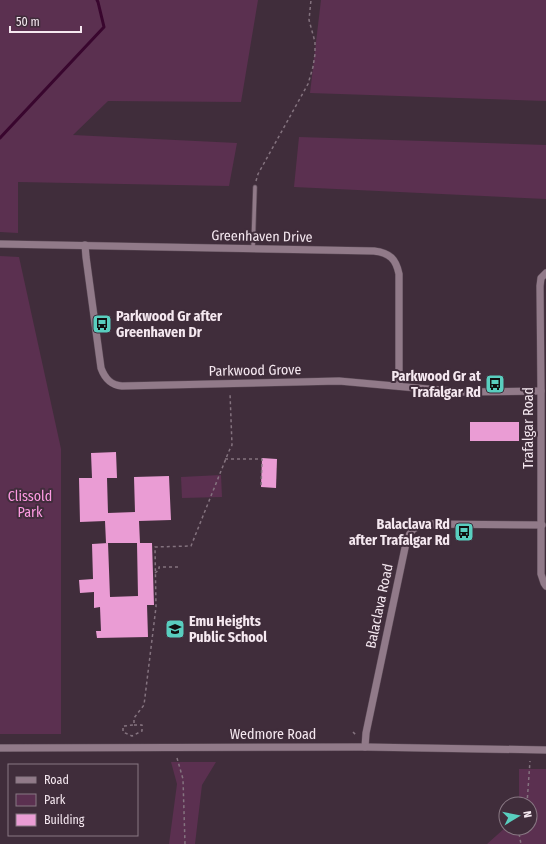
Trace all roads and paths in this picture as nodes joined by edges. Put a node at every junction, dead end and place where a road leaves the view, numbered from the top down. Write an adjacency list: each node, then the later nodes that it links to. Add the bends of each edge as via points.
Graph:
1 (311, 0): 2 (path, via 309,20 316,54 313,68 308,84 258,174)
2 (254, 187): 5 (lane)
3 (0, 244): 4 (street, Greenhaven Drive)
4 (85, 246): 5 (street, Greenhaven Drive); 7 (street, Parkwood Grove, via 101,368 113,384 122,386 339,381)
5 (252, 249): 7 (street, Greenhaven Drive, via 374,251 392,258 396,262 399,274)
6 (545, 273): 8 (street, Trafalgar Road, via 540,286)
7 (399, 386): 8 (street, Parkwood Grove, via 461,392)
8 (541, 391): 12 (street, Trafalgar Road)
9 (230, 392): 10 (path, via 232,445)
10 (225, 459): 11 (path, via 262,460); 14 (path, via 191,546 155,547)
11 (261, 488)
12 (542, 525): 15 (street, Trafalgar Road, via 541,574); 17 (street, Balaclava Road, via 428,524 412,530 406,543)
13 (178, 567): 14 (path, via 159,567)
14 (155, 573): 16 (path, via 156,607 144,705 134,718)
15 (545, 585)
16 (134, 725): 16 (path, via 123,726 123,732 132,736 142,731 142,725)
17 (365, 747): 18 (street, Wedmore Road); 19 (street, Wedmore Road)
18 (0, 748)
19 (546, 750)
20 (177, 758): 23 (path, via 183,779)
21 (530, 761): 22 (path)
22 (528, 796)
23 (185, 844)

